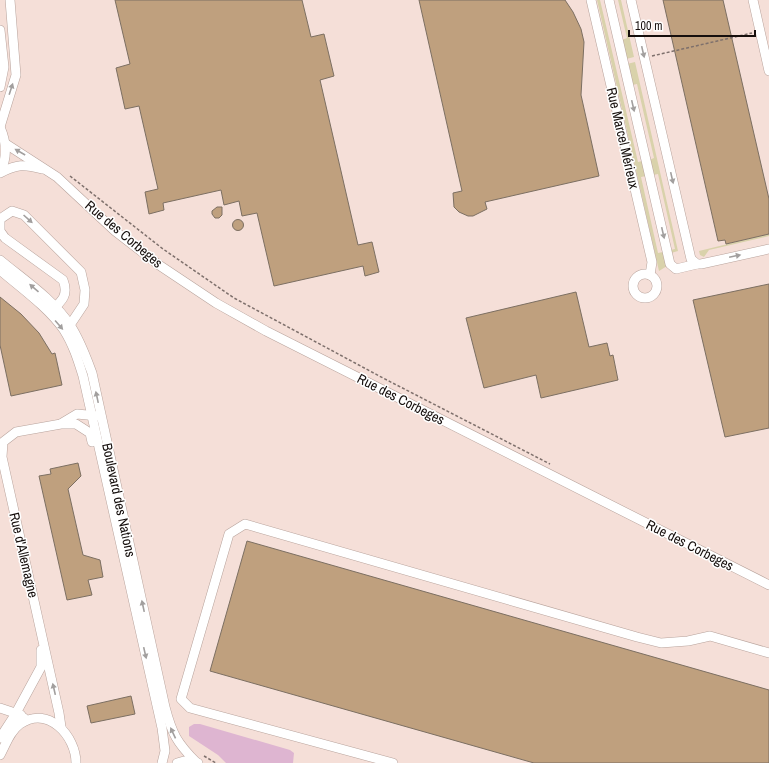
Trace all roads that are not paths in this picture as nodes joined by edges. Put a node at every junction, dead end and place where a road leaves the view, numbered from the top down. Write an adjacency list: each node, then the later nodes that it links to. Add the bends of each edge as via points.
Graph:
1 (10, 0): 9 (street, one-way to 1, via 16,75)
2 (591, 0): 17 (street, Rue Marcel Mérieux, via 652,262)
3 (609, 0): 15 (street, one-way to 15, via 670,264 676,269)
4 (631, 0): 15 (street, one-way to 15, via 689,254)
5 (753, 0): 7 (street)
6 (0, 30): 8 (street, via 4,67)
7 (769, 71)
8 (0, 87)
9 (0, 127): 10 (street)
10 (6, 144): 11 (street, via 6,154); 12 (street, Rue des Corbeges, one-way to 10)
11 (0, 172): 12 (street, Rue des Corbeges, via 27,165)
12 (60, 175): 24 (street, Rue des Corbeges, via 115,231 159,265 216,303 266,331)
13 (769, 249): 15 (street, one-way to 13)
14 (0, 260): 18 (street, Boulevard des Nations, one-way to 14)
15 (697, 264)
16 (0, 270): 18 (street, Boulevard des Nations)
17 (650, 275)
18 (52, 310): 19 (street, Boulevard des Nations); 19 (street, one-way to 19, via 67,289 63,280 5,238 0,231 0,219 12,211 24,215 81,272 85,290 84,304); 20 (street, Boulevard des Nations, one-way to 20, via 75,352)
19 (70, 325): 22 (street, Boulevard des Nations, one-way to 19, via 92,373)
20 (92, 415): 21 (street, Rue d'Allemagne, via 77,414); 22 (street, via 97,416 108,465); 23 (street, Boulevard des Nations)
21 (61, 424): 23 (street, Rue d'Allemagne, via 76,424 90,433); 25 (street, Rue d'Allemagne, via 16,432 3,442 2,457)
22 (117, 488): 37 (street, Boulevard des Nations, one-way to 22, via 180,746 172,732 164,707)
23 (112, 507): 35 (street, Boulevard des Nations, one-way to 35, via 162,728 165,751)
24 (769, 585)
25 (42, 635): 28 (street, Rue d'Allemagne, via 41,667); 30 (street, Rue d'Allemagne, one-way to 25)
26 (769, 653): 38 (street, via 710,636 661,643 245,524 229,534 181,699 190,708)
27 (0, 708): 28 (street)
28 (16, 713): 29 (street)
29 (32, 718): 30 (street, via 42,719); 31 (street, via 13,718); 32 (street, via 12,732)
30 (61, 727): 33 (street, via 73,744)
31 (0, 738)
32 (0, 755)
33 (76, 759): 34 (street)
34 (85, 763)
35 (162, 763)
36 (177, 763): 37 (street)
37 (197, 763)
38 (393, 763)

